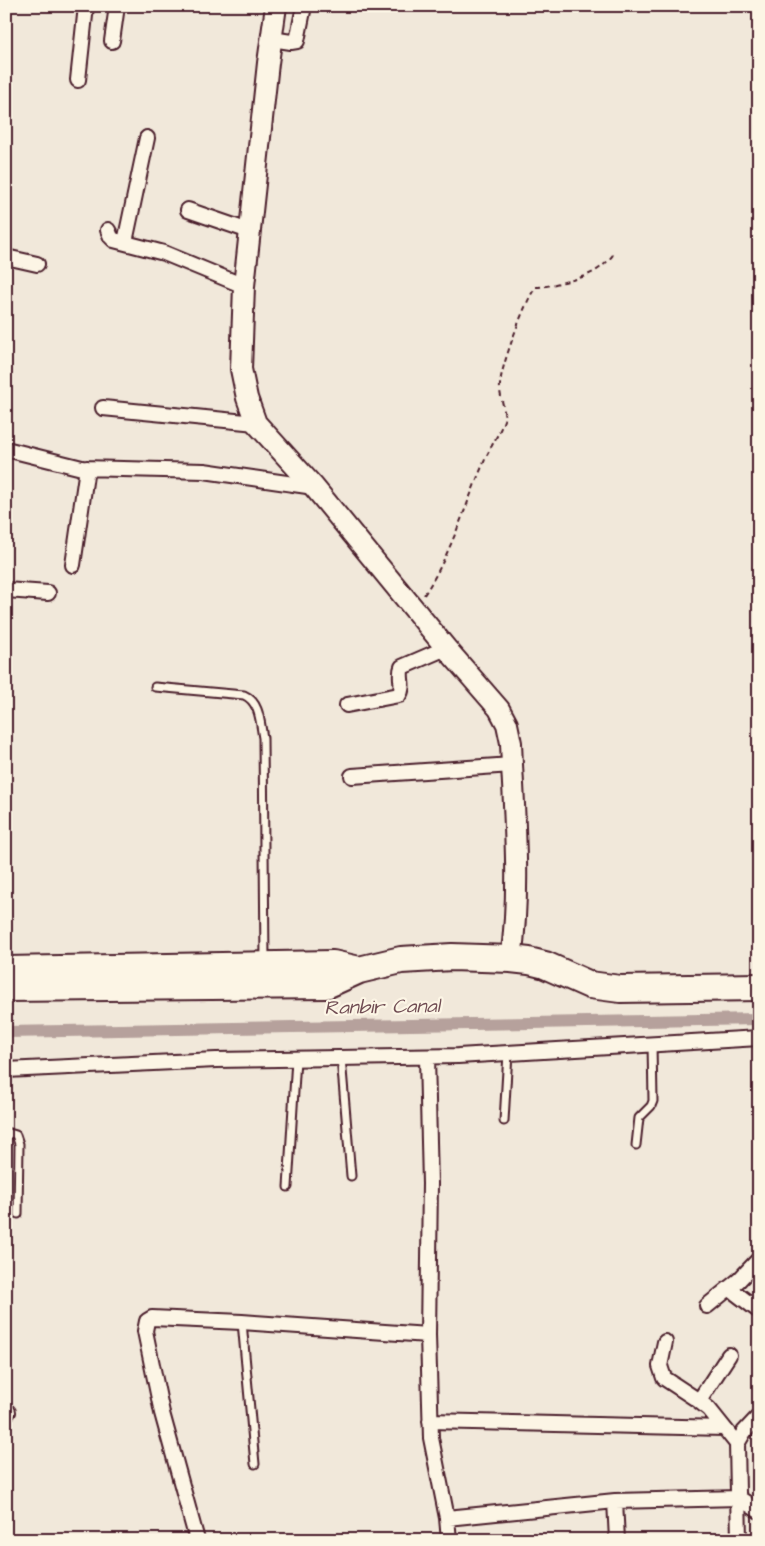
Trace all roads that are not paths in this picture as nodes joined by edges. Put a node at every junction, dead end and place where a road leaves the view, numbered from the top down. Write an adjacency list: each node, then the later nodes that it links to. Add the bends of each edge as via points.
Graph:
1 (86, 6): 7 (street)
2 (117, 6): 6 (street)
3 (276, 6): 5 (street)
4 (304, 6): 5 (street, via 296,41)
5 (272, 39): 11 (street)
6 (112, 41)
7 (78, 80)
8 (147, 138): 12 (street)
9 (188, 210): 11 (street)
10 (108, 230): 12 (street, via 112,239)
11 (249, 231): 15 (street)
12 (125, 242): 15 (street, via 164,252)
13 (6, 257): 14 (street)
14 (37, 264)
15 (244, 286): 17 (street, via 241,369)
16 (103, 408): 17 (street)
17 (256, 423): 20 (street)
18 (6, 449): 19 (street)
19 (87, 468): 20 (street, via 204,471); 21 (street)
20 (314, 487): 24 (street)
21 (73, 565)
22 (6, 590): 23 (street)
23 (48, 593)
24 (446, 648): 26 (street, via 402,667 402,691 399,695); 27 (street, via 499,709 507,724)
25 (155, 687): 30 (lane, via 244,695 254,703 259,715 263,738)
26 (347, 705)
27 (512, 764): 28 (street); 29 (street, via 516,885)
28 (352, 776)
29 (511, 959): 32 (highway, via 452,957 401,960); 33 (highway, via 545,965 581,982 604,988)
30 (265, 965): 31 (highway); 32 (highway, via 333,964)
31 (6, 970)
32 (359, 970): 34 (highway, via 326,985)
33 (759, 987)
34 (6, 988)
35 (759, 1038): 36 (street)
36 (652, 1044): 37 (street); 44 (lane, via 653,1101 639,1118)
37 (508, 1053): 38 (street); 42 (lane)
38 (428, 1057): 40 (street); 53 (street)
39 (296, 1058): 40 (street); 41 (street); 46 (lane)
40 (341, 1058): 45 (lane)
41 (6, 1070)
42 (504, 1121)
43 (6, 1132): 47 (lane, via 16,1136 19,1144)
44 (636, 1145)
45 (351, 1176)
46 (288, 1187)
47 (18, 1214)
48 (759, 1259): 49 (street)
49 (729, 1288): 50 (street); 51 (street)
50 (707, 1306)
51 (759, 1311)
52 (242, 1322): 53 (street); 61 (lane); 66 (street, via 147,1320 145,1331 162,1413)
53 (428, 1336): 58 (street)
54 (665, 1342): 56 (street, via 660,1366 664,1378)
55 (728, 1355): 56 (street)
56 (700, 1401): 59 (street)
57 (759, 1416): 60 (street)
58 (430, 1421): 59 (street); 65 (street)
59 (724, 1428): 60 (street)
60 (737, 1444): 62 (street)
61 (255, 1464)
62 (739, 1498): 63 (street); 64 (street); 69 (street)
63 (615, 1501): 65 (street); 68 (street)
64 (759, 1511)
65 (447, 1518): 67 (street)
66 (197, 1540)
67 (448, 1540)
68 (617, 1540)
69 (739, 1540)

